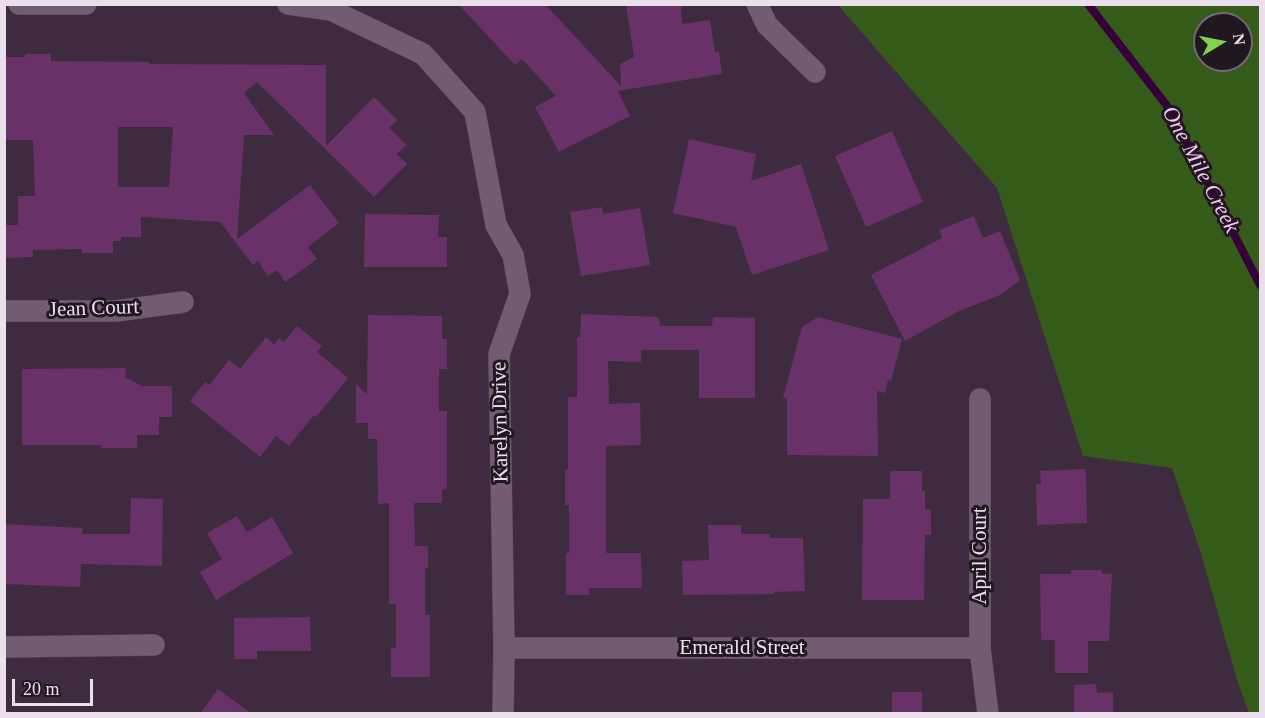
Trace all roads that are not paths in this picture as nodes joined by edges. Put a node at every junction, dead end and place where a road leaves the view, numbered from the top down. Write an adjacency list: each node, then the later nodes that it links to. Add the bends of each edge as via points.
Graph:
1 (19, 4): 2 (street)
2 (86, 4)
3 (288, 4): 11 (street, Karelyn Drive, via 331,10 423,54 475,112 496,225 513,255 520,294 499,354)
4 (757, 4): 5 (street, via 767,25)
5 (815, 72)
6 (183, 302): 7 (street, Jean Court, via 116,311)
7 (4, 311)
8 (980, 399): 12 (street, April Court)
9 (154, 645): 10 (street)
10 (4, 647)
11 (504, 648): 12 (street, Emerald Street); 13 (street, Karelyn Drive)
12 (980, 648): 14 (street, April Court)
13 (503, 714)
14 (988, 714)

